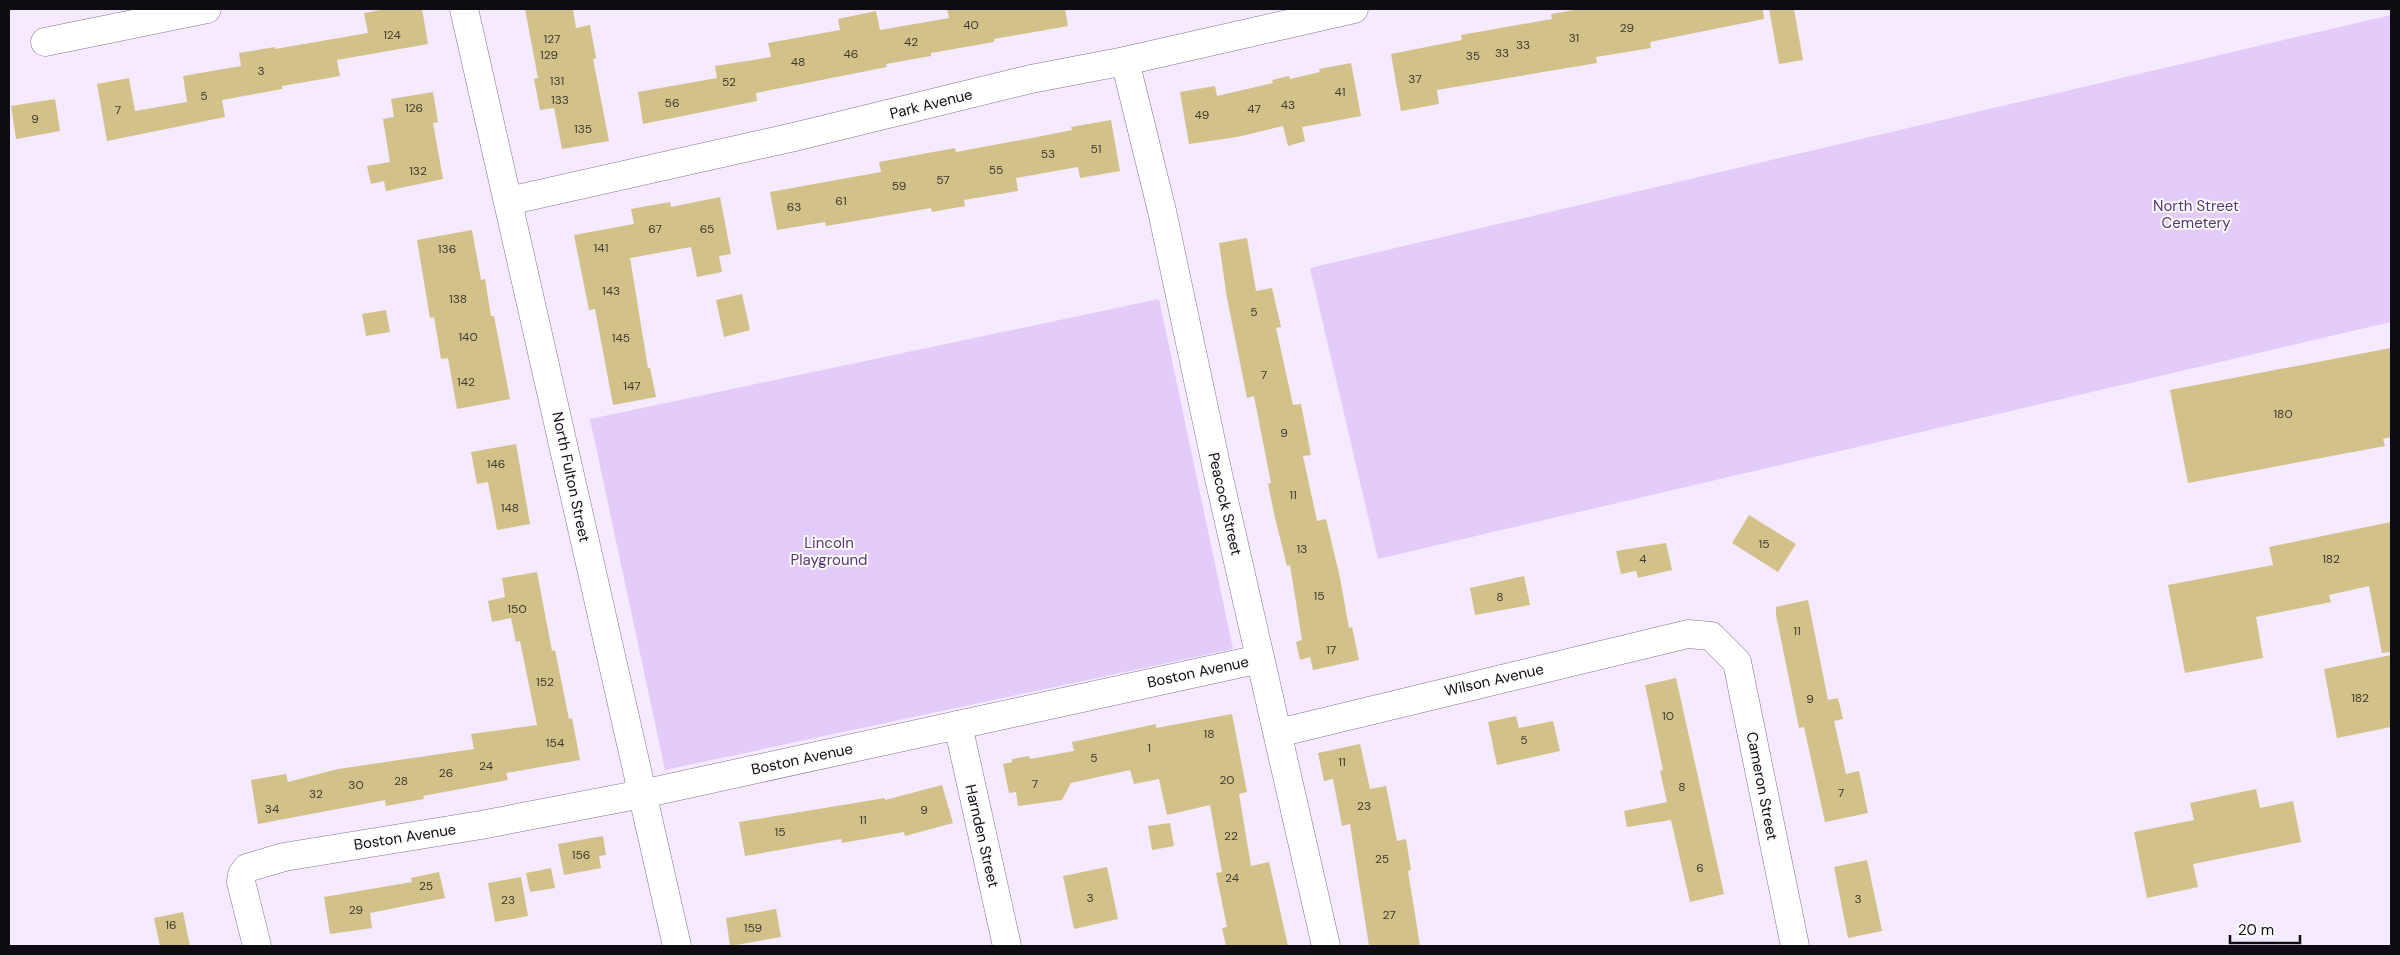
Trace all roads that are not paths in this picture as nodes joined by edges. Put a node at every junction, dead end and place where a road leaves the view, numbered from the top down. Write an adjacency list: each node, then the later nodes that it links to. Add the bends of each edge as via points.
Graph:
1 (207, 9): 5 (street)
2 (464, 9): 7 (street, North Fulton Street)
3 (1354, 9): 4 (street, Park Avenue)
4 (1257, 20): 6 (street, Park Avenue)
5 (45, 42)
6 (1125, 61): 7 (street, Park Avenue, via 1030,79 804,135); 9 (street, Peacock Street, via 1162,211)
7 (508, 201): 12 (street, North Fulton Street)
8 (1710, 636): 11 (street, Wilson Avenue, via 1688,634); 17 (street, Cameron Street, via 1737,662)
9 (1260, 658): 10 (street, Boston Avenue); 11 (street, Peacock Street)
10 (958, 725): 12 (street, Boston Avenue); 15 (street, Harnden Street)
11 (1278, 732): 16 (street, Peacock Street)
12 (642, 794): 13 (street, Boston Avenue, via 284,857 247,868 241,882); 14 (street, North Fulton Street)
13 (257, 946)
14 (677, 946)
15 (1007, 946)
16 (1326, 946)
17 (1795, 946)

